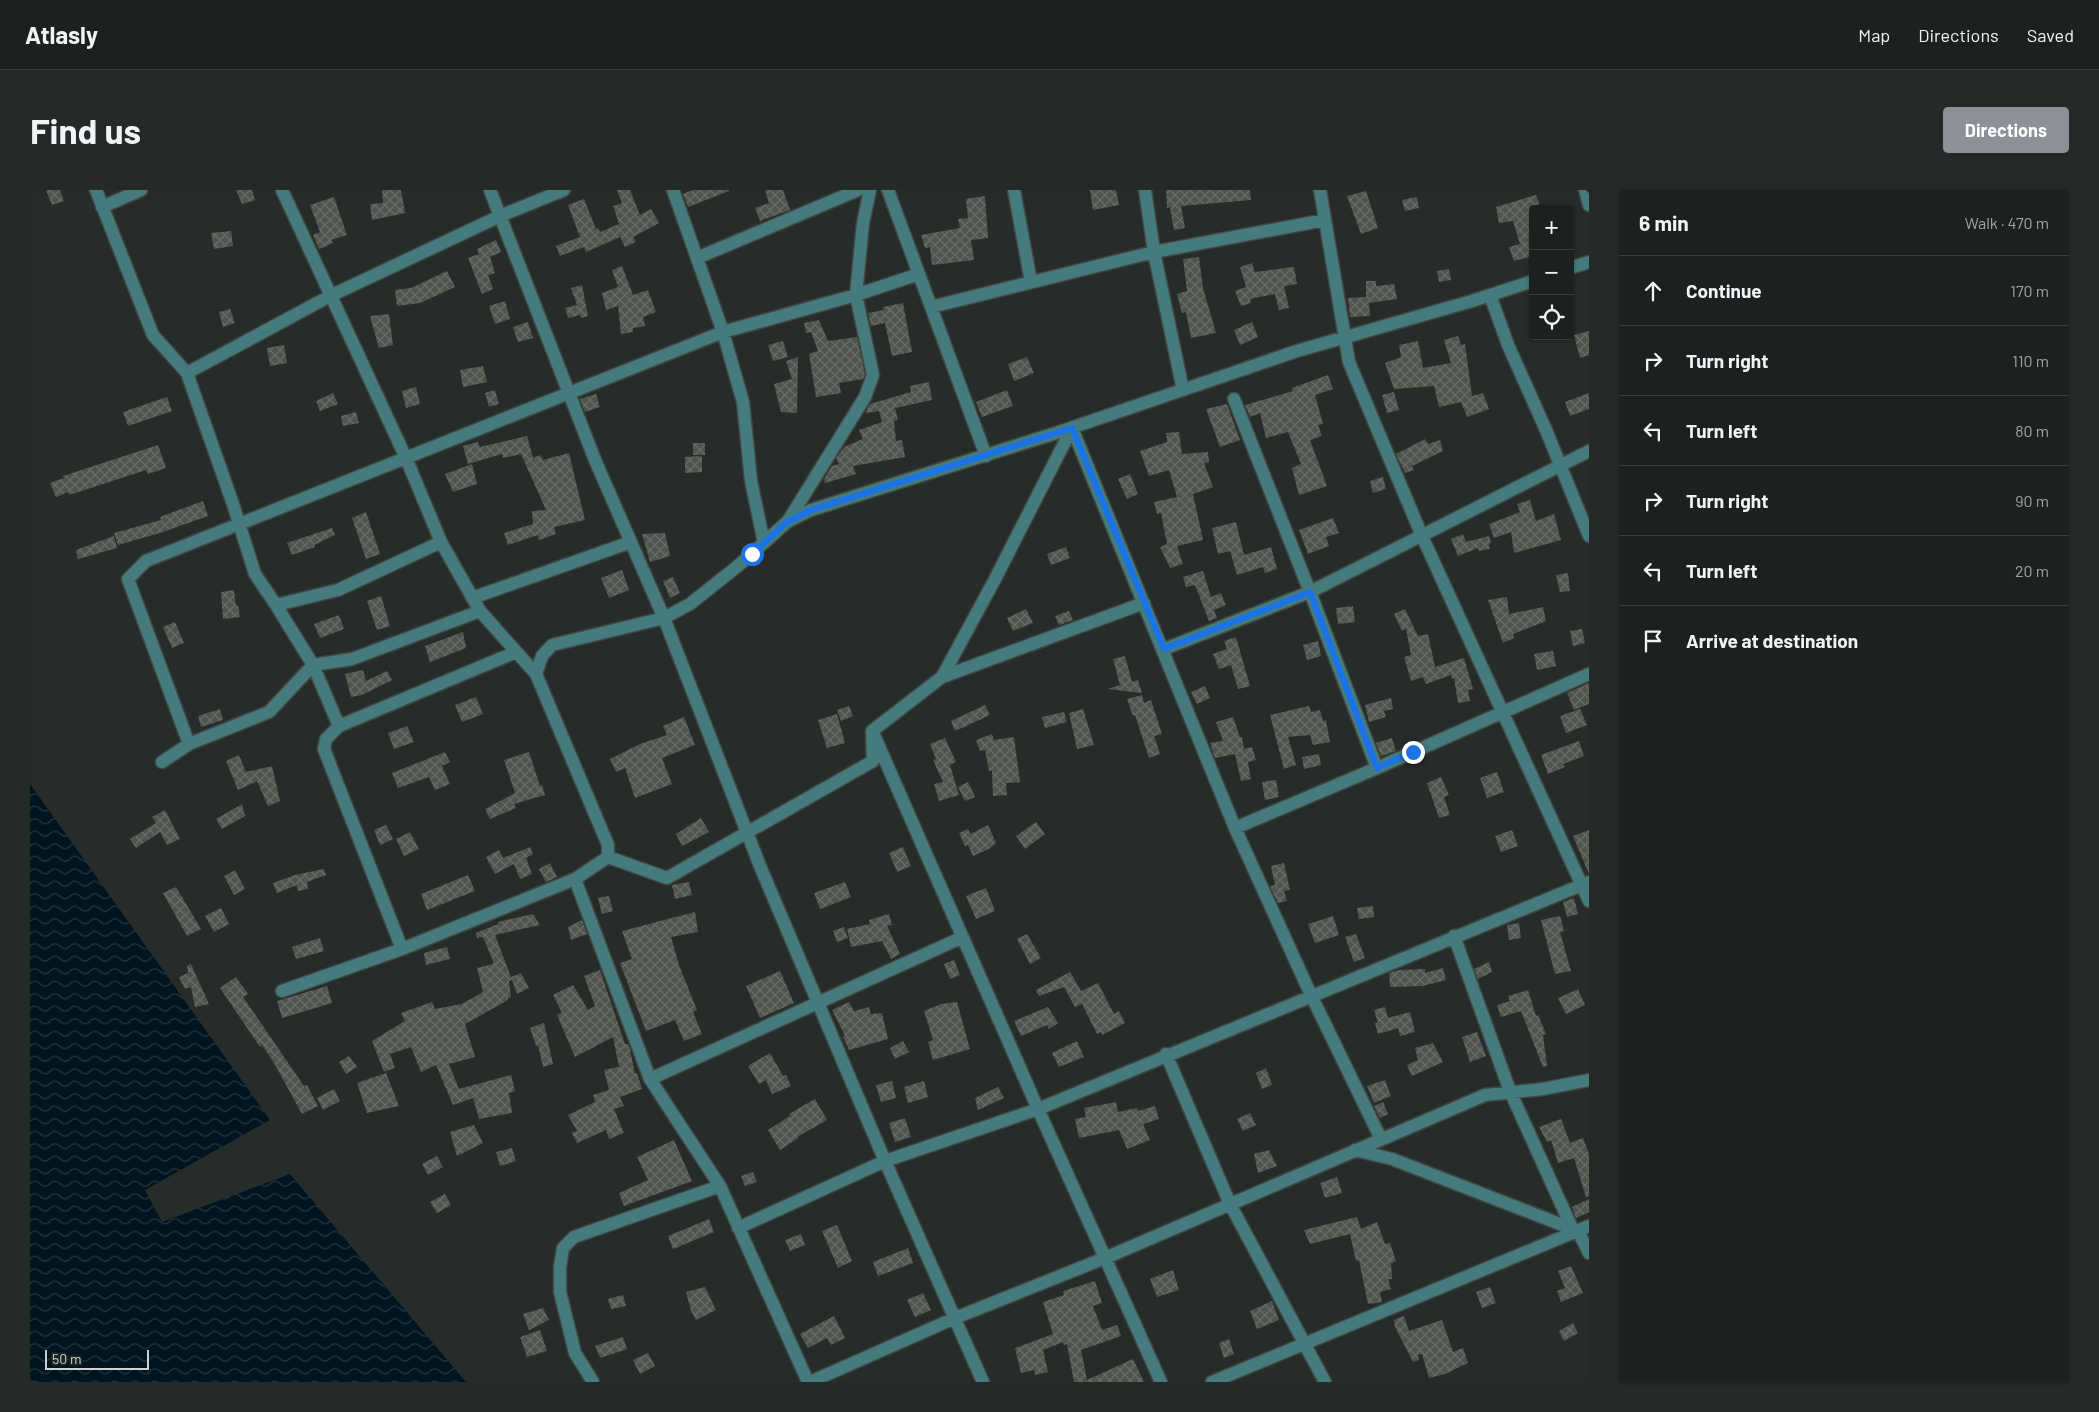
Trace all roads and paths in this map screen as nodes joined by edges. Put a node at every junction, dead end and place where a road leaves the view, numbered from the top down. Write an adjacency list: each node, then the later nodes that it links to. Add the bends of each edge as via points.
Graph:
1 (96, 190): 15 (street)
2 (142, 190): 15 (street)
3 (282, 190): 27 (street)
4 (490, 190): 16 (street)
5 (564, 190): 16 (street)
6 (674, 190): 19 (street)
7 (858, 190): 19 (street)
8 (870, 190): 25 (street, via 863,223)
9 (888, 190): 22 (street)
10 (1014, 190): 24 (street)
11 (1145, 190): 18 (street)
12 (1320, 190): 17 (street)
13 (1585, 190): 14 (street)
14 (1589, 205)
15 (102, 206): 31 (street, via 153,335)
16 (500, 216): 27 (street); 33 (street)
17 (1325, 220): 18 (street); 30 (street)
18 (1154, 252): 24 (street); 32 (street)
19 (697, 258): 29 (street)
20 (1589, 262): 21 (street)
21 (1574, 267)
22 (919, 274): 25 (street); 28 (street)
23 (1529, 281): 26 (street)
24 (1031, 282): 28 (street)
25 (856, 295): 29 (street); 40 (street, via 873,375 865,397)
26 (1490, 295): 30 (street); 39 (street, via 1508,346)
27 (330, 296): 31 (street); 38 (street)
28 (931, 307): 37 (street)
29 (724, 332): 33 (street); 46 (street, via 743,402 751,481)
30 (1345, 337): 32 (street); 42 (street, via 1349,362)
31 (187, 373): 41 (street)
32 (1183, 390): 35 (street)
33 (569, 394): 38 (street); 45 (street)
34 (1234, 399): 47 (street)
35 (1072, 428): 37 (street); 49 (street); 58 (street)
36 (1589, 451): 39 (street)
37 (986, 456): 40 (street, via 850,497)
38 (406, 458): 41 (street); 44 (street)
39 (1560, 464): 42 (street); 43 (street)
40 (787, 522): 46 (street)
41 (239, 523): 50 (street, via 256,574); 62 (street, via 146,561 128,579)
42 (1422, 536): 47 (street); 59 (street)
43 (1589, 536)
44 (441, 542): 48 (street); 50 (street, via 338,590)
45 (632, 542): 48 (street); 52 (street)
46 (764, 543): 52 (street, via 690,604)
47 (1310, 592): 53 (street); 64 (street)
48 (472, 598): 51 (street)
49 (1144, 603): 53 (street); 58 (street)
50 (276, 606): 55 (street)
51 (480, 610): 54 (street); 55 (street, via 352,659)
52 (664, 618): 56 (street, via 552,645 542,656); 66 (street)
53 (1164, 649): 65 (street)
54 (516, 652): 56 (street); 60 (street)
55 (314, 665): 60 (street); 62 (street, via 269,712)
56 (536, 674): 67 (street, via 608,845)
57 (1589, 674): 59 (street)
58 (942, 677): 61 (street)
59 (1502, 712): 64 (street); 69 (street)
60 (339, 726): 73 (street, via 326,739 324,749)
61 (872, 731): 66 (street, via 873,762); 72 (street)
62 (189, 744): 63 (street)
63 (162, 762)
64 (1377, 768): 65 (street)
65 (1235, 828): 75 (street)
66 (748, 833): 67 (street, via 667,878); 76 (street)
67 (608, 857): 68 (street)
68 (575, 879): 73 (street); 78 (street)
69 (1585, 884): 70 (street); 71 (street)
70 (1589, 901)
71 (1454, 936): 75 (street); 80 (street)
72 (963, 937): 76 (street); 81 (street)
73 (402, 949): 74 (street)
74 (282, 991)
75 (1311, 996): 77 (street); 82 (street)
76 (818, 1003): 78 (street); 84 (street)
77 (1166, 1054): 81 (street); 86 (street)
78 (650, 1079): 85 (street)
79 (1589, 1080): 80 (street, via 1543,1089)
80 (1510, 1091): 82 (street, via 1486,1095); 88 (street)
81 (1038, 1108): 84 (street); 90 (street)
82 (1380, 1139): 83 (street)
83 (1355, 1150): 86 (street); 88 (street, via 1392,1159)
84 (885, 1161): 87 (street); 91 (street)
85 (720, 1186): 87 (street); 93 (street, via 574,1237 563,1248 560,1292 576,1353)
86 (1230, 1204): 90 (street); 92 (street)
87 (738, 1228): 94 (street)
88 (1580, 1228): 89 (street); 92 (street)
89 (1589, 1253)
90 (1105, 1258): 91 (street); 96 (street)
91 (955, 1318): 94 (street); 95 (street)
92 (1306, 1343): 97 (street); 98 (street)
93 (593, 1382)
94 (809, 1382)
95 (984, 1382)
96 (1161, 1382)
97 (1212, 1382)
98 (1325, 1382)

